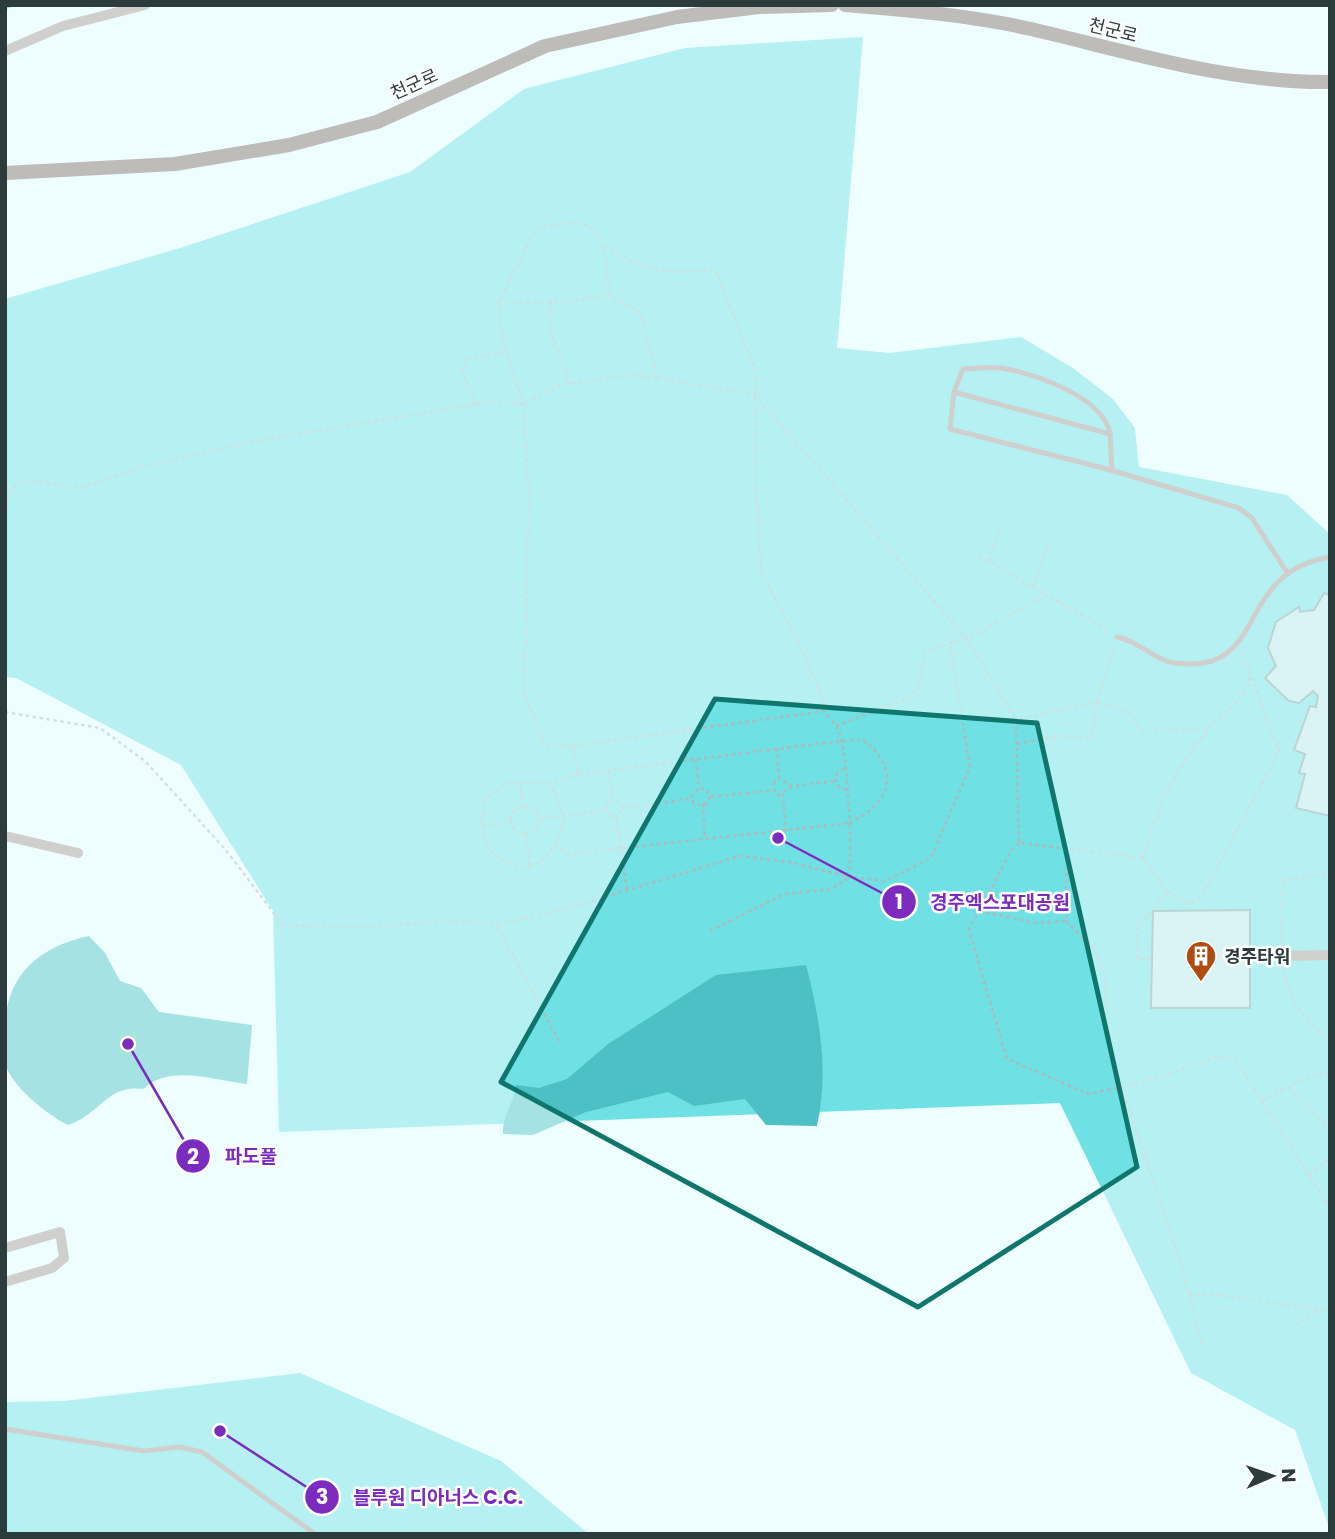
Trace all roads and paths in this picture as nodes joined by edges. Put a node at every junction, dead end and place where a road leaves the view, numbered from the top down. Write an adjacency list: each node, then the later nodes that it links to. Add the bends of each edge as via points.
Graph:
1 (145, 5): 4 (street, via 63,26)
2 (832, 5): 6 (street, 천군로, via 759,7 677,17 545,46 377,122 289,145 174,164)
3 (845, 5): 5 (street, 천군로, via 934,12 1028,29 1170,64 1270,80)
4 (5, 51)
5 (1330, 82)
6 (5, 173)
7 (605, 245): 8 (path); 10 (path, via 590,227 568,221 536,229); 15 (path, via 631,264 658,272 715,269 755,369)
8 (609, 295): 9 (path); 12 (path, via 640,313)
9 (551, 302): 10 (path); 13 (path, via 548,319 553,346)
10 (498, 303): 11 (path)
11 (506, 352): 16 (path, via 468,359 461,369); 17 (path)
12 (657, 378): 13 (path, via 635,375); 15 (path)
13 (569, 384): 17 (path)
14 (954, 392): 18 (lane); 18 (lane, via 963,369 1001,368 1044,380 1084,399 1109,426); 19 (lane, via 950,429)
15 (755, 395): 30 (path); 35 (path, via 761,571 799,642)
16 (476, 404): 17 (path); 20 (path, via 261,440 161,462 82,487 18,483 7,498)
17 (523, 404): 42 (path, via 529,495 524,691 545,747)
18 (1110, 434): 19 (lane)
19 (1112, 470): 26 (lane, via 1238,508 1252,518)
20 (5, 514)
21 (999, 531): 25 (path)
22 (1049, 541): 27 (path)
23 (979, 555): 25 (path)
24 (1330, 557): 26 (lane)
25 (989, 561): 27 (path)
26 (1288, 574): 31 (lane, via 1268,594)
27 (1033, 587): 28 (path)
28 (1047, 595): 29 (path); 30 (path)
29 (1117, 637): 31 (lane, via 1131,639 1160,658 1185,664 1221,656); 34 (path)
30 (967, 639): 32 (path); 37 (path)
31 (1239, 642): 33 (path)
32 (950, 643): 38 (path, via 925,652 918,690); 82 (path, via 970,767 931,859 885,881)
33 (1251, 676): 39 (path, via 1246,689); 84 (path, via 1279,751 1201,898 1189,904)
34 (1097, 702): 37 (path); 39 (path, via 1129,711 1141,731); 41 (path, via 1091,738 1057,736)
35 (825, 711): 38 (path); 42 (path)
36 (5, 712): 87 (path, via 100,727 145,761 225,849 283,925 360,927 463,921)
37 (1016, 720): 41 (path)
38 (836, 726): 40 (path)
39 (1209, 729): 79 (path, via 1170,782)
40 (841, 741): 43 (path); 45 (path); 67 (path, via 862,739 874,749 886,768 888,783 880,803)
41 (1017, 744): 74 (path)
42 (572, 746): 47 (path)
43 (777, 748): 44 (path); 48 (path)
44 (695, 759): 46 (path); 53 (path)
45 (844, 769): 49 (path, via 837,773); 55 (path)
46 (609, 771): 47 (path); 58 (path)
47 (579, 774): 51 (path)
48 (779, 778): 52 (path); 54 (path)
49 (836, 781): 52 (path); 55 (path)
50 (520, 783): 51 (path); 61 (path); 69 (path, via 508,783 486,798)
51 (549, 783): 64 (path)
52 (792, 786): 56 (path)
53 (699, 788): 57 (path, via 706,789); 59 (path)
54 (774, 790): 56 (path); 57 (path)
55 (846, 790): 67 (path)
56 (783, 794): 70 (path)
57 (710, 797): 60 (path)
58 (613, 799): 62 (path); 63 (path)
59 (690, 799): 60 (path); 62 (path)
60 (703, 804): 73 (path)
61 (524, 806): 66 (path, via 531,806); 68 (path, via 518,808)
62 (623, 808): 65 (path)
63 (605, 810): 64 (path); 65 (path)
64 (562, 816): 66 (path); 75 (path)
65 (617, 817): 76 (path)
66 (541, 819): 71 (path)
67 (850, 822): 70 (path); 82 (path)
68 (511, 823): 69 (path); 71 (path, via 515,831)
69 (482, 826): 80 (path, via 488,850 518,867)
70 (786, 831): 73 (path)
71 (526, 834): 80 (path)
72 (5, 836): 78 (street)
73 (705, 839): 76 (path)
74 (1019, 843): 77 (path); 85 (path)
75 (555, 845): 76 (path, via 569,854); 80 (path)
76 (620, 847): 83 (path)
77 (1067, 849): 79 (path); 86 (path)
78 (78, 853)
79 (1143, 858): 84 (path)
80 (530, 865)
81 (1330, 874): 91 (path, via 1283,880)
82 (850, 877): 83 (path, via 740,856); 88 (path, via 832,889 784,894)
83 (627, 891): 87 (path)
84 (1167, 892): 92 (path, via 1137,929 1138,959)
85 (979, 911): 86 (path, via 1036,923); 97 (path, via 969,930 1007,1059 1089,1094)
86 (1066, 921): 97 (path, via 1092,946 1104,971 1111,1051)
87 (497, 925): 94 (path)
88 (710, 931)
89 (1330, 955): 91 (street)
90 (1249, 956): 91 (path)
91 (1282, 956): 93 (path, via 1294,1001 1316,1032)
92 (1151, 959)
93 (1330, 1040)
94 (559, 1041)
95 (1330, 1072): 96 (path)
96 (1289, 1086): 98 (path); 99 (path)
97 (1122, 1087): 98 (path, via 1220,1056 1236,1060); 105 (path)
98 (1262, 1101): 101 (path)
99 (1330, 1131)
100 (1330, 1157): 101 (path)
101 (1309, 1175): 102 (path)
102 (1330, 1208)
103 (5, 1248): 104 (street, via 60,1232 64,1258 51,1268)
104 (5, 1282)
105 (1189, 1294): 106 (path); 109 (path)
106 (1318, 1309): 107 (path); 108 (path)
107 (1330, 1311)
108 (1295, 1325)
109 (1202, 1344)
110 (5, 1429): 111 (lane, via 144,1451 179,1447 202,1452)
111 (314, 1534)

